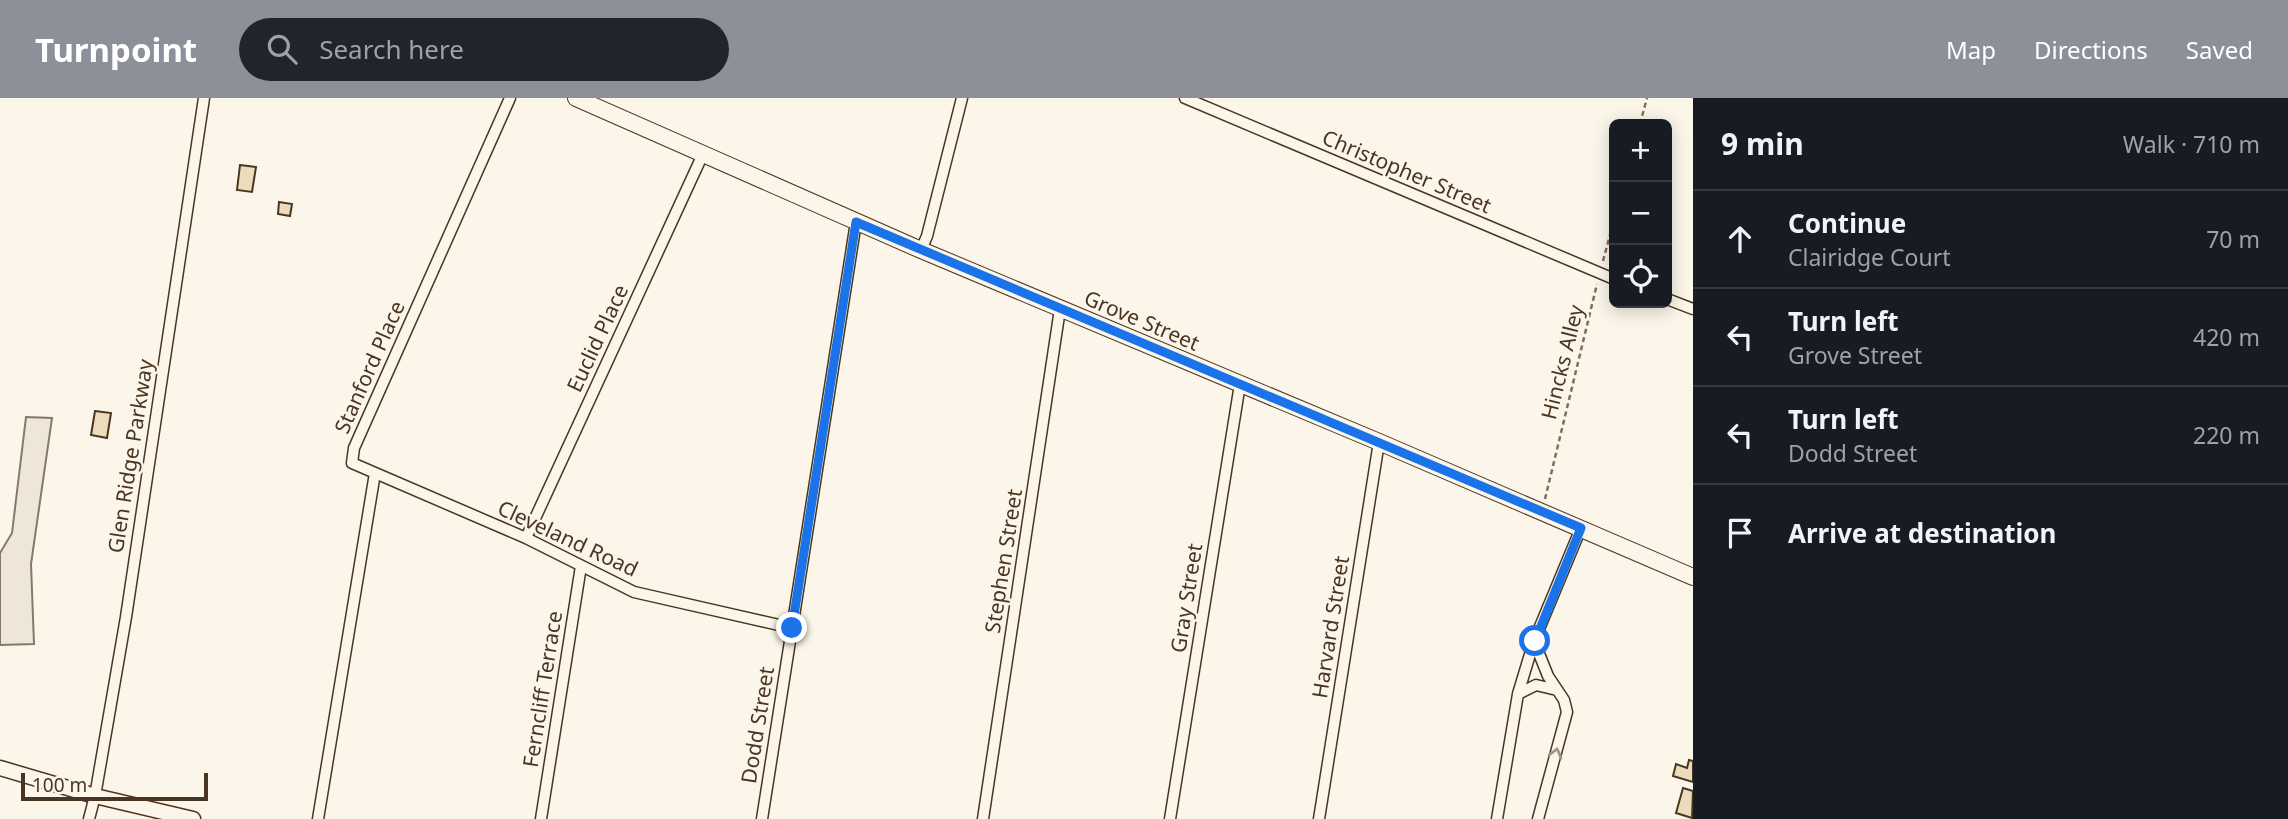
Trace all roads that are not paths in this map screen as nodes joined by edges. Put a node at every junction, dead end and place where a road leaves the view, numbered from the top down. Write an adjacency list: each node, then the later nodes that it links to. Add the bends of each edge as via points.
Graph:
1 (204, 98): 25 (street, Glen Ridge Parkway)
2 (510, 98): 15 (street, Stanford Place, via 354,447 352,463)
3 (576, 98): 6 (main road, Grove Street)
4 (962, 98): 8 (street, via 928,236)
5 (1185, 98): 9 (street, Christopher Street)
6 (704, 154): 7 (main road, Grove Street); 17 (street, Euclid Place)
7 (856, 222): 8 (main road, Grove Street); 20 (street, Dodd Street)
8 (920, 250): 11 (main road, Grove Street)
9 (1609, 277)
10 (1672, 301): 12 (street)
11 (1060, 309): 13 (main road, Grove Street); 31 (street, Stephen Street)
12 (1693, 309)
13 (1240, 384): 14 (main road, Grove Street); 32 (street, Gray Street)
14 (1379, 442): 16 (main road, Grove Street); 33 (street, Harvard Street)
15 (375, 473): 17 (street, Cleveland Road); 28 (street)
16 (1581, 528): 19 (main road, Grove Street); 21 (street)
17 (526, 538): 18 (street, Cleveland Road)
18 (581, 566): 20 (street, Cleveland Road, via 634,592); 29 (street, Ferncliff Terrace)
19 (1693, 577)
20 (792, 628): 30 (street, Dodd Street)
21 (1535, 641): 22 (street); 23 (street)
22 (1557, 690): 23 (street, via 1536,685); 35 (street, one-way to 22, via 1567,712)
23 (1518, 694): 34 (street)
24 (0, 768): 25 (street)
25 (95, 796): 26 (street, Glen Ridge Parkway); 27 (street)
26 (89, 819)
27 (193, 819)
28 (318, 819)
29 (541, 819)
30 (762, 819)
31 (983, 819)
32 (1170, 819)
33 (1319, 819)
34 (1497, 819)
35 (1538, 819)

